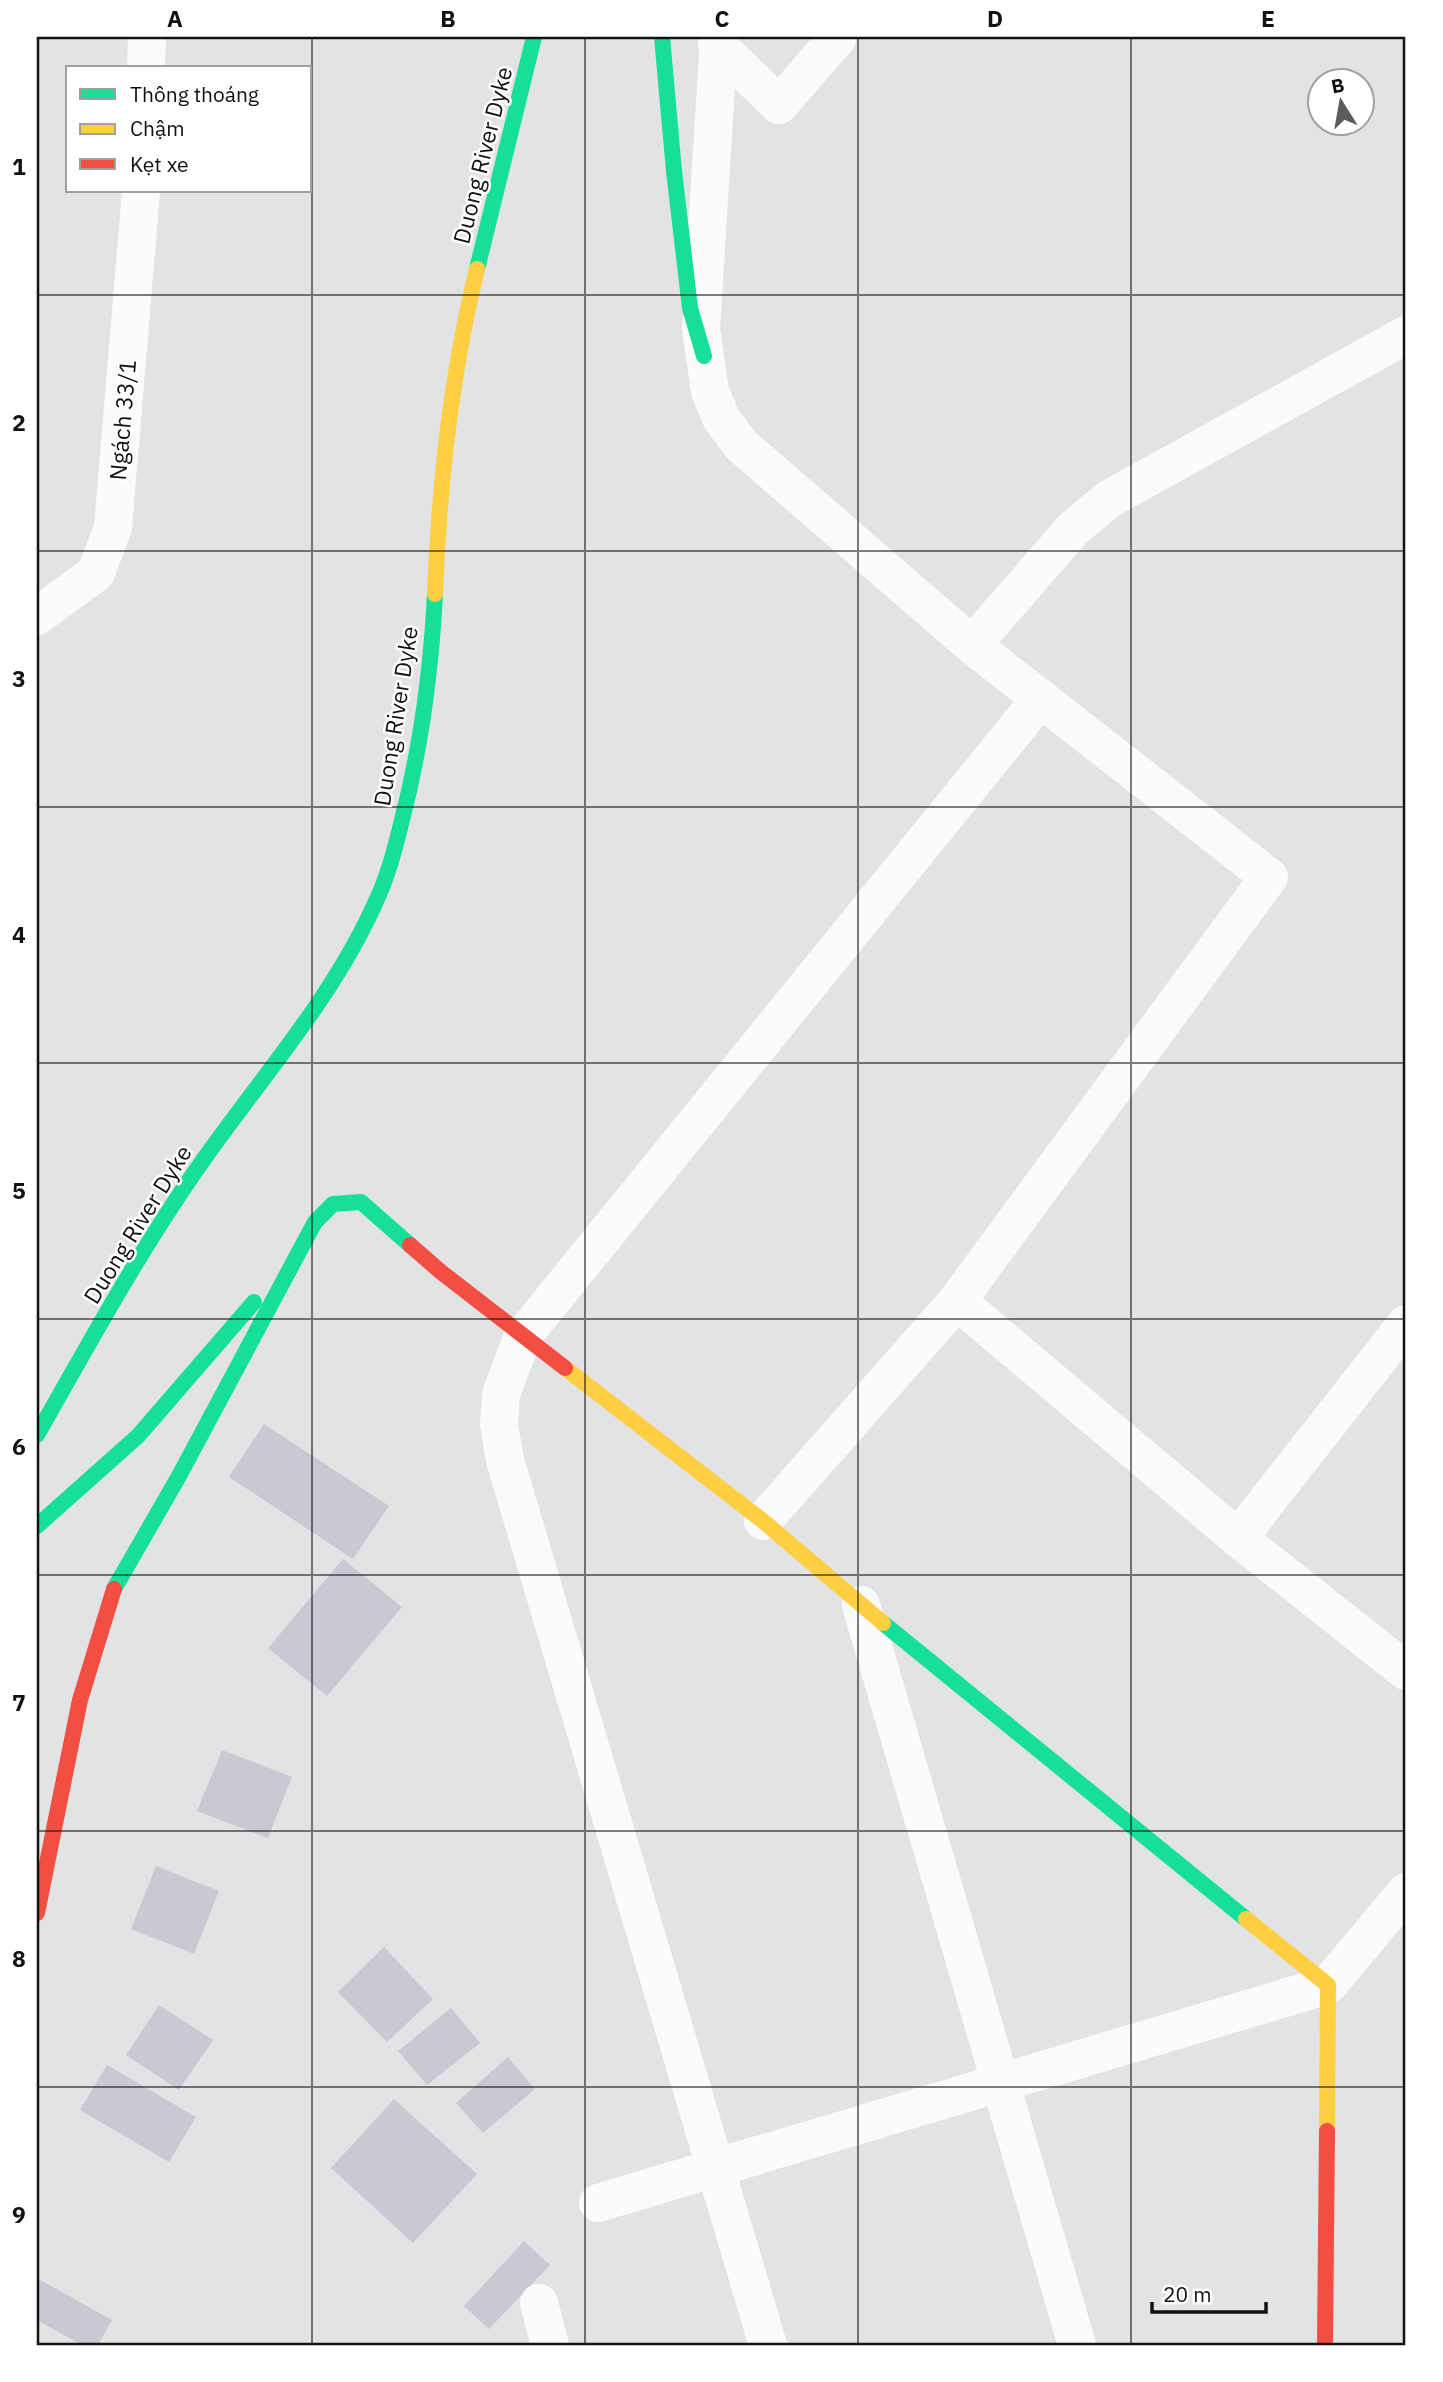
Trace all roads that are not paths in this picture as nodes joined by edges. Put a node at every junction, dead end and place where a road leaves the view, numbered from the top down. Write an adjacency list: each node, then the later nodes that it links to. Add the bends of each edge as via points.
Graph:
1 (147, 37): 6 (street)
2 (662, 37): 9 (street, via 690,308)
3 (838, 37): 5 (street, via 779,105)
4 (531, 39): 17 (street, Duong River Dyke, via 466,317 447,434 432,659 417,756 378,898 346,960 298,1032 203,1160)
5 (718, 41): 9 (street, via 702,317)
6 (146, 66)
7 (141, 192): 10 (street, Ngách 33/1, via 113,527 96,573)
8 (1406, 335): 11 (street, via 1109,499 1073,529)
9 (704, 356): 11 (street, via 710,391 741,445)
10 (37, 616)
11 (972, 645): 12 (street)
12 (1041, 698): 14 (street, via 1269,877); 16 (street)
13 (300, 1248): 16 (street, via 315,1222 333,1204 361,1202); 19 (street, via 138,1436); 24 (street, via 114,1590 80,1700)
14 (957, 1301): 18 (street); 20 (street)
15 (1406, 1324): 20 (street)
16 (523, 1336): 18 (street); 27 (street, via 501,1394 499,1425 505,1460)
17 (37, 1435)
18 (763, 1521): 21 (street)
19 (37, 1526)
20 (1238, 1538): 22 (street)
21 (861, 1605): 25 (street); 26 (street)
22 (1406, 1671)
23 (1406, 1892): 25 (street)
24 (37, 1913)
25 (1328, 1985): 26 (street); 33 (street)
26 (1000, 2082): 27 (street); 32 (street)
27 (716, 2168): 28 (street); 31 (street)
28 (598, 2203)
29 (539, 2303): 30 (street)
30 (551, 2345)
31 (768, 2345)
32 (1077, 2345)
33 (1325, 2345)

